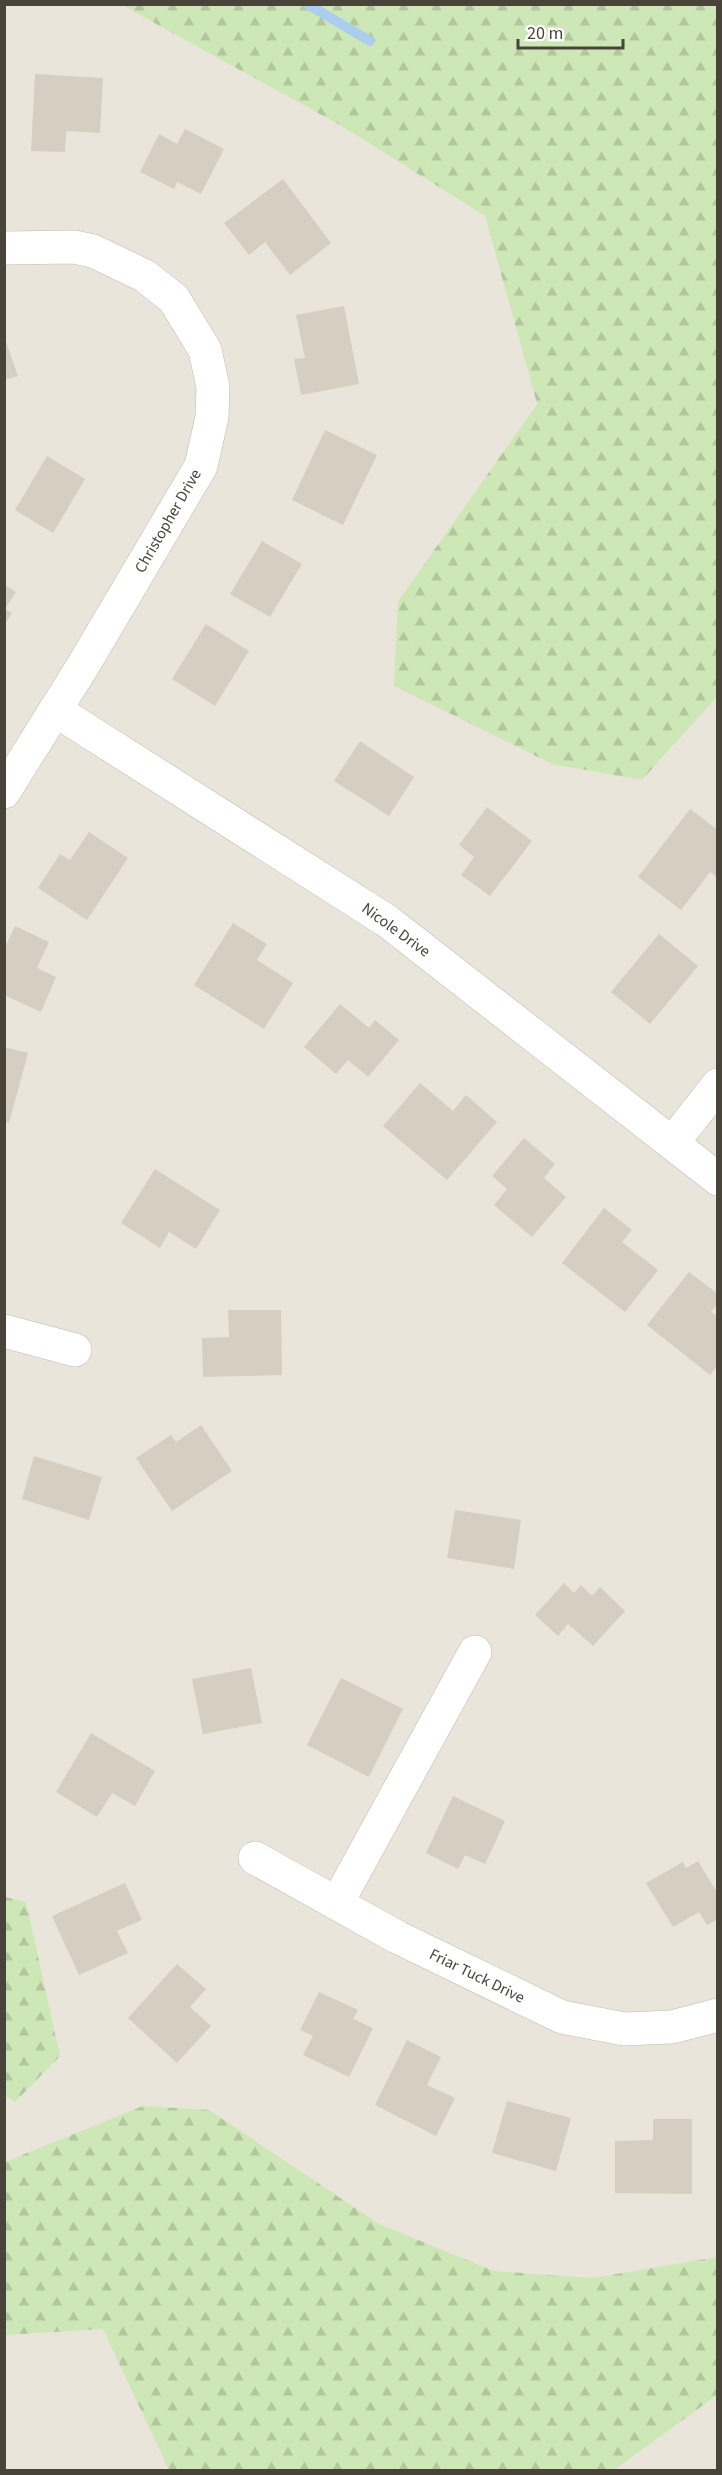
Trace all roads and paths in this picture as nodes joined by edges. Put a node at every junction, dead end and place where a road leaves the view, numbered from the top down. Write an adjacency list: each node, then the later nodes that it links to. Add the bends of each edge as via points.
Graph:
1 (4, 248): 2 (street, Christopher Drive, via 75,247 93,251 145,276 174,299 205,350 213,387 212,417 201,466)
2 (55, 710): 3 (street, Christopher Drive); 5 (street, Nicole Drive, via 387,921)
3 (4, 792)
4 (717, 1085): 5 (street)
5 (673, 1142): 6 (street, Nicole Drive)
6 (717, 1179)
7 (4, 1331): 8 (street)
8 (75, 1350)
9 (475, 1652): 11 (street)
10 (255, 1858): 11 (street, Friar Tuck Drive)
11 (336, 1903): 12 (street, Friar Tuck Drive, via 561,2017 624,2029 672,2027)
12 (717, 2015)

